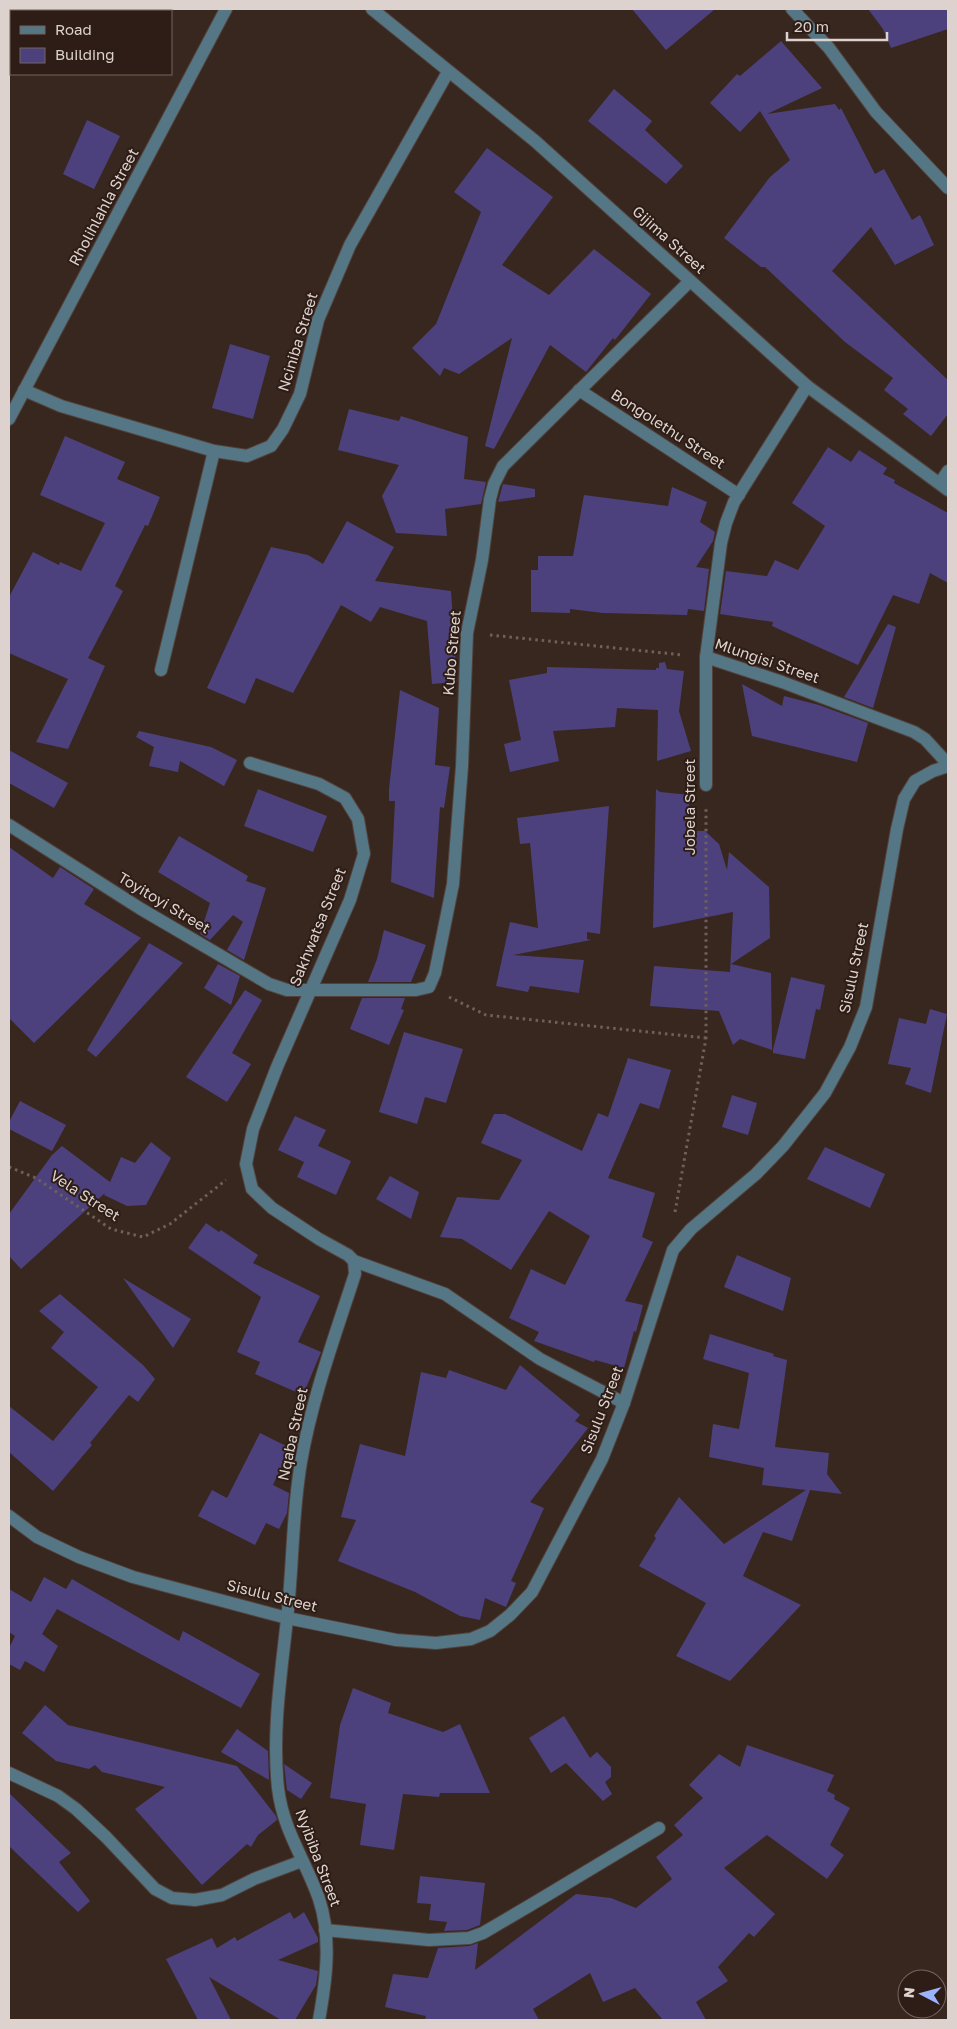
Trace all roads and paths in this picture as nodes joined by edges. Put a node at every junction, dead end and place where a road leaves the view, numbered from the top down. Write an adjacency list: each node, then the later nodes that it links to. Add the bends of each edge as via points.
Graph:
1 (226, 9): 8 (street, Rholihlahla Street)
2 (372, 9): 4 (street, Gijima Street)
3 (792, 9): 5 (street, via 829,48 876,112)
4 (448, 72): 6 (street, Gijima Street, via 535,142); 11 (street, Nciniba Street, via 350,245 318,320 300,394 283,429 271,446 247,456)
5 (948, 188)
6 (690, 281): 7 (street, Gijima Street); 9 (street, Kubo Street)
7 (807, 386): 13 (street, Gijima Street); 14 (street, Jobela Street)
8 (24, 390): 10 (street, Rholihlahla Street); 11 (street, Nciniba Street, via 70,408)
9 (579, 390): 14 (street, Bongolethu Street); 15 (street, Kubo Street, via 498,474 490,499)
10 (9, 419)
11 (214, 451): 17 (street)
12 (948, 471): 13 (street)
13 (944, 487)
14 (739, 495): 16 (street, Jobela Street, via 721,543)
15 (467, 633): 16 (path, Mlungisi Street); 22 (street, Kubo Street, via 453,884 435,973)
16 (706, 657): 19 (street, Mlungisi Street, via 914,732 925,739); 20 (street, Jobela Street)
17 (162, 670)
18 (250, 763): 23 (street, Sakhwatsa Street, via 319,784 345,798 358,819 364,854 350,900)
19 (948, 765): 27 (street, Sisulu Street, via 915,781 904,799 866,1007 850,1047 825,1093 783,1146 756,1174 691,1229)
20 (706, 785): 24 (path, Jobela Street)
21 (9, 825): 23 (street, Toyitoyi Street, via 141,909 269,984 287,990)
22 (429, 987): 23 (street, via 416,990); 24 (path, via 486,1015)
23 (310, 990): 25 (street, Sakhwatsa Street, via 253,1129)
24 (706, 1038): 27 (path, Jobela Street, via 675,1207)
25 (246, 1164): 26 (path, Vela Street, via 170,1224 143,1237 111,1229 36,1178); 28 (street, via 252,1189 272,1208)
26 (9, 1167)
27 (674, 1250): 29 (street, Sisulu Street)
28 (354, 1261): 29 (street, via 445,1294 540,1360); 31 (street, Nqaba Street, via 355,1274 313,1409 301,1463)
29 (624, 1403): 31 (street, Sisulu Street, via 602,1459 532,1592 490,1631 471,1640 436,1643 396,1640)
30 (9, 1516): 31 (street, Sisulu Street, via 37,1536 79,1557 133,1577)
31 (287, 1618): 34 (street, Nyibiba Street, via 278,1688 278,1788 284,1820)
32 (9, 1773): 34 (street, via 58,1796 76,1809 155,1889 172,1898 195,1900 222,1895)
33 (659, 1828): 35 (street, via 483,1933 469,1938 429,1940)
34 (302, 1861): 35 (street, Nyibiba Street, via 319,1899)
35 (325, 1930): 36 (street, Nyibiba Street, via 327,1959)
36 (319, 2020)

